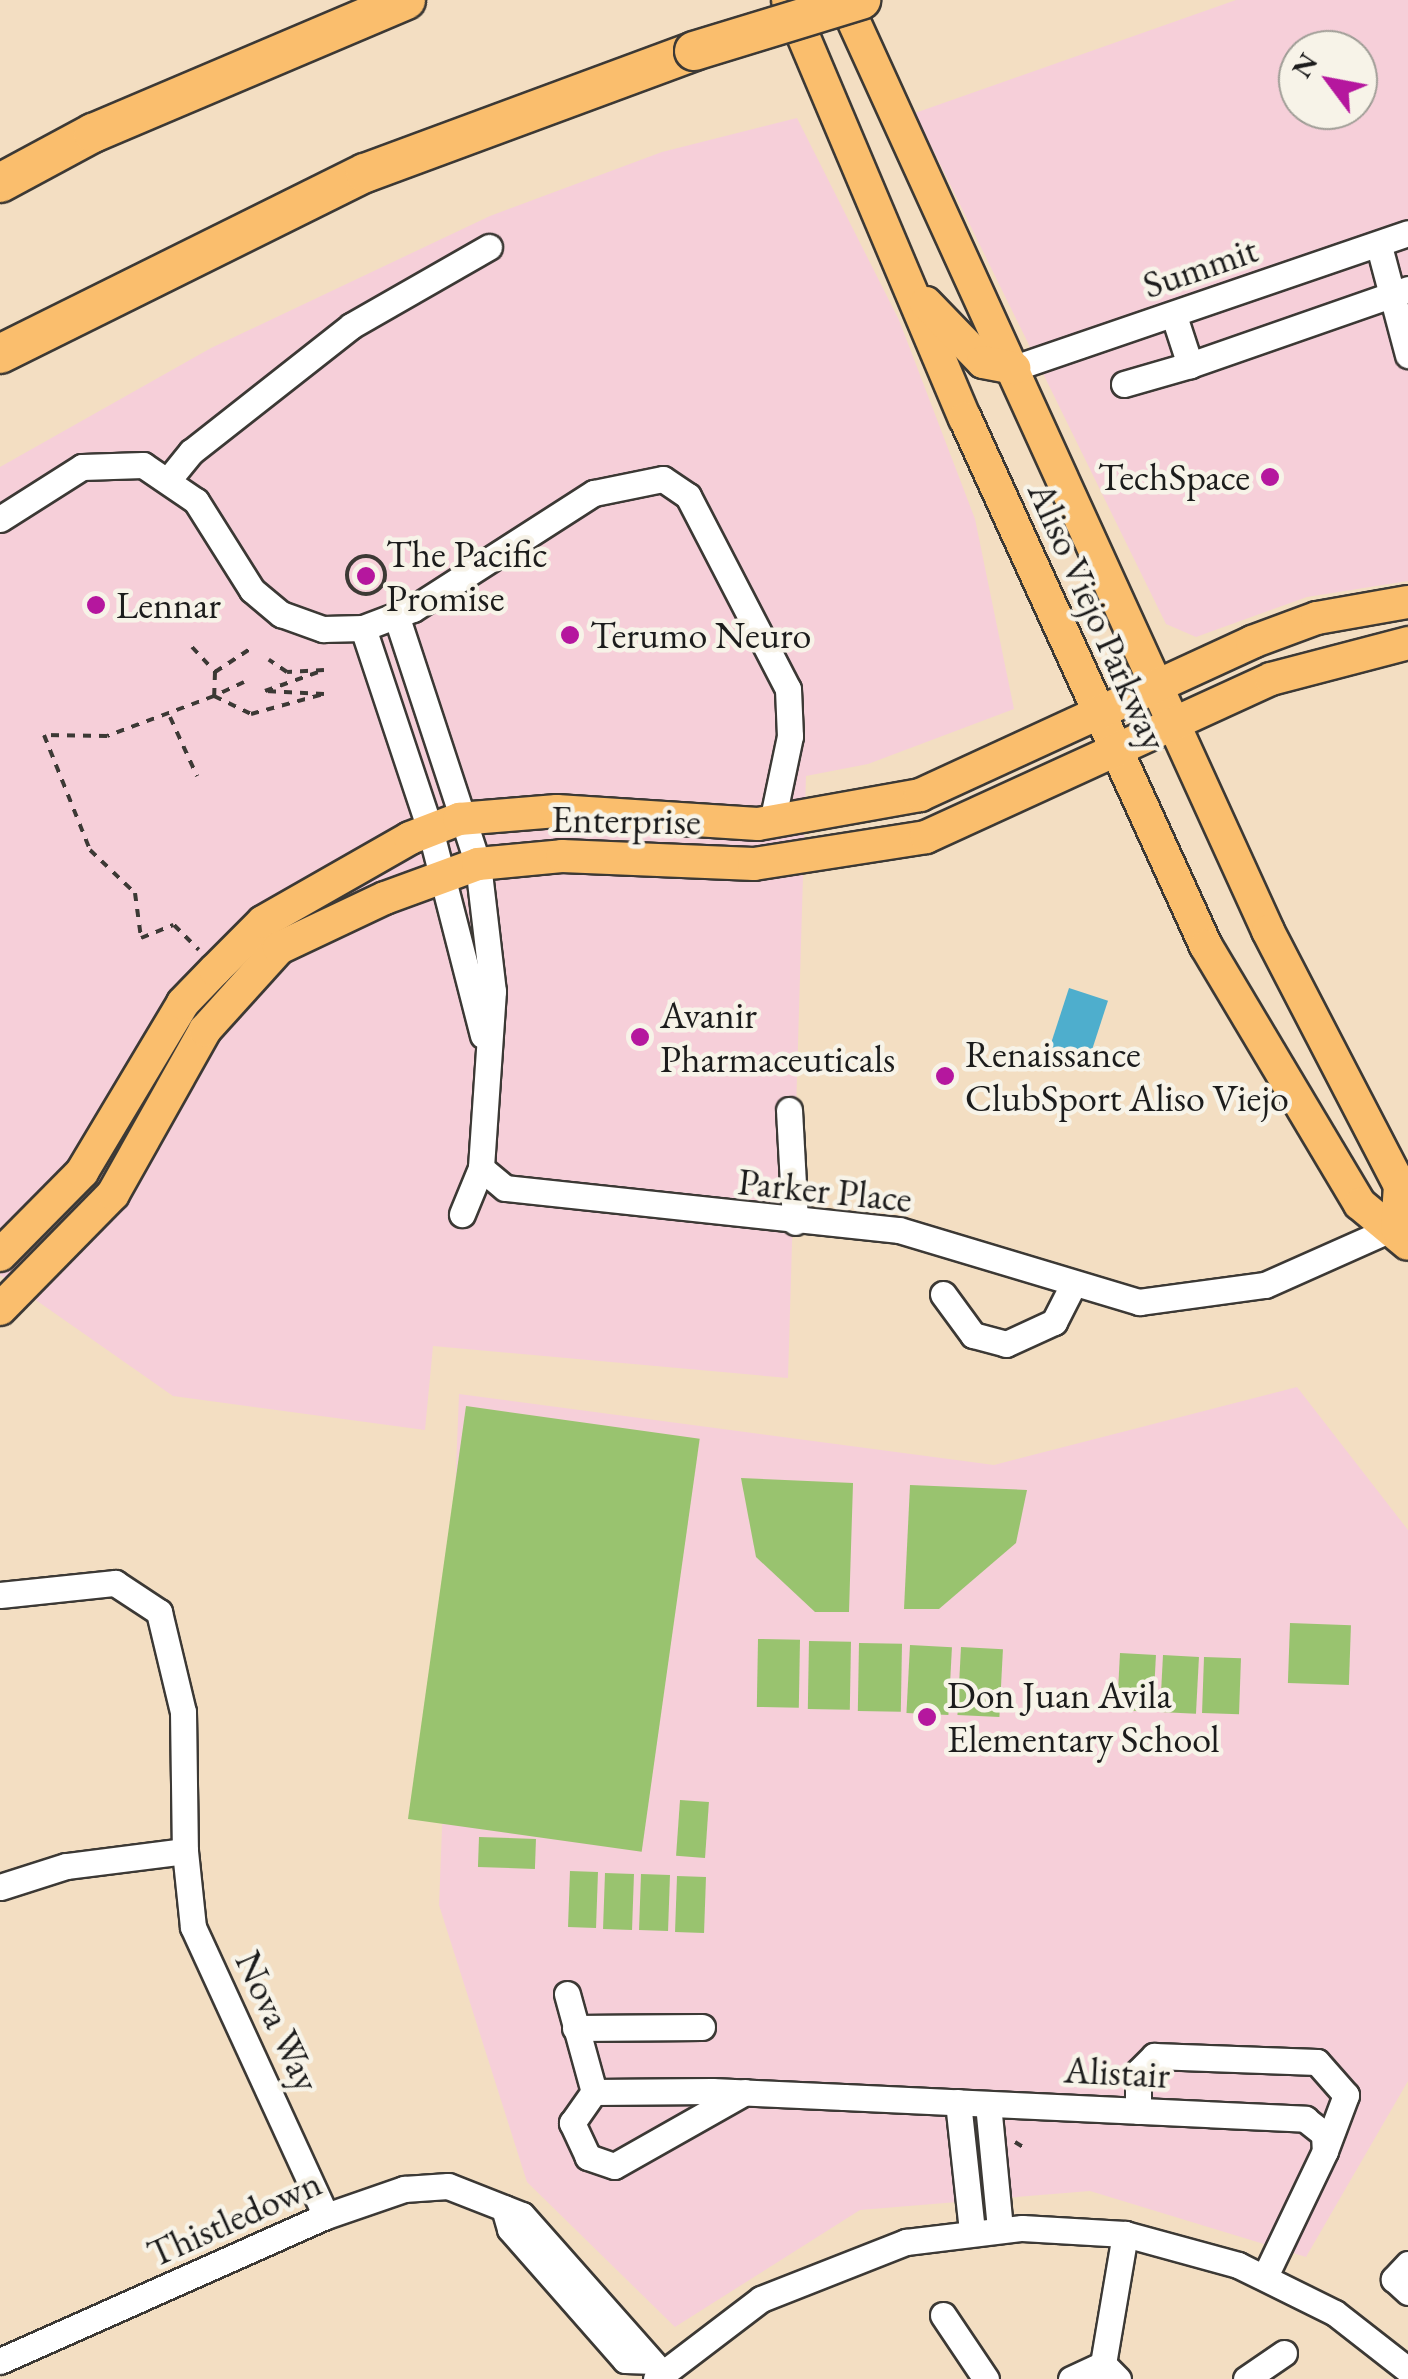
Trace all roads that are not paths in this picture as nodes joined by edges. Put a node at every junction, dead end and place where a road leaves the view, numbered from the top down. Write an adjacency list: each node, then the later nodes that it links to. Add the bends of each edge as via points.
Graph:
1 (406, 0): 5 (highway, via 93,132)
2 (788, 0): 9 (main road, Aliso Viejo Parkway)
3 (844, 0): 15 (main road, Aliso Viejo Parkway, via 880,97)
4 (862, 0): 12 (highway, bridge, via 694,51 365,173)
5 (0, 183)
6 (1408, 233): 7 (street, Summit)
7 (1379, 246): 10 (street); 11 (street, Summit)
8 (489, 247): 17 (street, via 352,326 191,452)
9 (916, 292): 15 (main road, via 975,356); 24 (main road, Aliso Viejo Parkway)
10 (1402, 292): 13 (street); 14 (street)
11 (1174, 316): 14 (street); 15 (street, Summit)
12 (0, 354)
13 (1408, 355)
14 (1190, 365): 16 (street)
15 (1014, 368): 23 (main road, Aliso Viejo Parkway)
16 (1124, 384)
17 (169, 479): 18 (street, via 115,461 82,467); 21 (street, via 196,501 252,590 282,614 323,629)
18 (0, 519)
19 (1408, 602): 23 (main road, Enterprise, via 1318,618)
20 (397, 618): 21 (street); 27 (street, via 594,494 652,477 674,484 788,690 790,736); 28 (street)
21 (363, 628): 28 (street)
22 (1408, 643): 25 (main road, Enterprise, via 1271,679)
23 (1154, 688): 24 (main road, Enterprise); 25 (main road, Aliso Viejo Parkway)
24 (1099, 718): 26 (main road, Aliso Viejo Parkway); 27 (main road, Enterprise, via 920,795)
25 (1171, 725): 26 (main road, Enterprise); 36 (main road, Aliso Viejo Parkway, via 1400,1186)
26 (1113, 749): 29 (main road, Enterprise, via 926,837 844,856); 36 (main road, Aliso Viejo Parkway, via 1268,1058 1360,1204)
27 (772, 822): 28 (main road, Enterprise, via 557,811)
28 (445, 824): 29 (street); 30 (street); 37 (main road, Enterprise, via 264,922 183,1003 82,1172)
29 (478, 864): 30 (main road, Enterprise); 31 (street, via 494,991)
30 (442, 877): 31 (street); 40 (main road, Enterprise, via 279,948 188,1056 113,1194)
31 (483, 1037): 33 (street)
32 (789, 1110): 35 (street)
33 (480, 1168): 34 (street); 35 (street, Parker Place, via 505,1188)
34 (462, 1214)
35 (795, 1222): 38 (street, Parker Place, via 899,1230)
36 (1404, 1231): 38 (street, Parker Place, via 1266,1286 1139,1302)
37 (0, 1255)
38 (1072, 1287): 39 (street, via 1054,1322 1006,1344 961,1326)
39 (943, 1294)
40 (0, 1308)
41 (0, 1595): 42 (street, Nova Way, via 115,1583 159,1612 183,1712)
42 (185, 1851): 43 (street, via 66,1866); 53 (street, Nova Way, via 193,1927)
43 (0, 1887)
44 (567, 1994): 46 (street)
45 (702, 2027): 46 (street)
46 (576, 2028): 47 (street)
47 (594, 2092): 48 (street, Alistair); 48 (street, via 572,2124 588,2157 614,2166)
48 (745, 2092): 49 (street, Alistair)
49 (958, 2102): 50 (street, Alistair); 55 (street)
50 (988, 2104): 51 (street, Alistair); 54 (street)
51 (1138, 2111): 52 (street, Alistair, via 1305,2119 1324,2134); 52 (street, via 1138,2072 1154,2056 1317,2062 1346,2095)
52 (1324, 2152): 58 (street)
53 (326, 2216): 62 (street, Thistledown); 64 (street, Thistledown, via 404,2189 448,2186 522,2215 643,2345)
54 (1000, 2229): 55 (street); 56 (street)
55 (972, 2231): 64 (street, via 906,2242 761,2299)
56 (1125, 2234): 58 (street); 65 (street)
57 (1408, 2264): 59 (street, via 1394,2278)
58 (1266, 2276): 63 (street)
59 (1408, 2292)
60 (942, 2315): 66 (street)
61 (1284, 2353): 68 (street)
62 (0, 2361)
63 (1408, 2370)
64 (655, 2371)
65 (1111, 2371): 67 (street)
66 (986, 2379)
67 (1071, 2379)
68 (1246, 2379)

